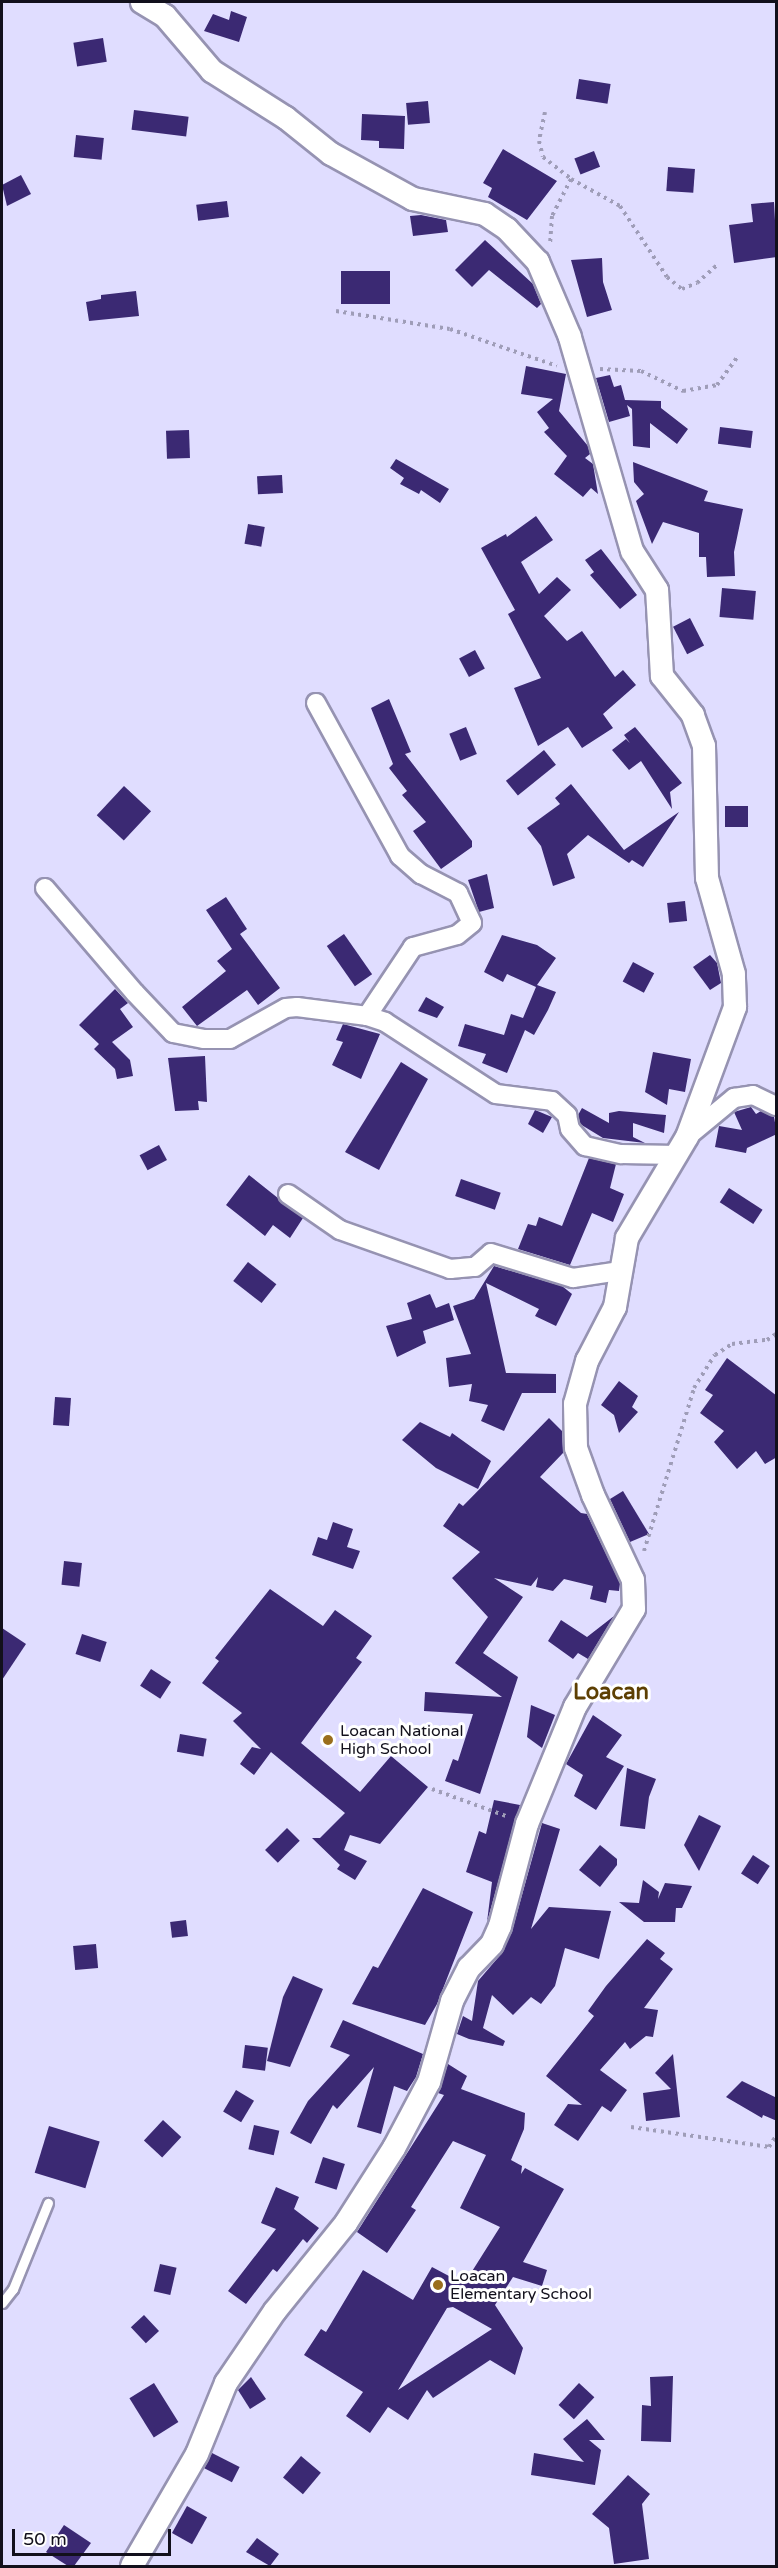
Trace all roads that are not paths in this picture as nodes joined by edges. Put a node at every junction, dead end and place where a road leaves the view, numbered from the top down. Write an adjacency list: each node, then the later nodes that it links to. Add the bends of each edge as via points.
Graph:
1 (142, 2): 6 (street, via 165,16 217,75 285,118 331,154 413,199 485,214 507,229 538,262 558,304 632,551 657,590 662,676 693,715 704,746 707,878 734,974 735,1007)
2 (316, 703): 4 (street, via 400,855 421,874 458,893 472,922 457,935 413,947)
3 (45, 888): 4 (street, via 173,1033 230,1039 285,1008)
4 (367, 1016): 6 (street, via 385,1022 496,1094 552,1101 567,1115 570,1129 585,1146 621,1154)
5 (777, 1106): 6 (street, via 753,1095 734,1098)
6 (682, 1146): 8 (street, via 627,1238)
7 (288, 1194): 8 (street, via 340,1230 450,1269 476,1267 491,1253 573,1278)
8 (620, 1272): 11 (street, via 615,1306 579,1381 574,1434 593,1495 633,1580 634,1609 575,1707 526,1824 500,1926 492,1944 469,1968 452,2001 429,2082 346,2223 275,2311 226,2383 197,2454)
9 (48, 2203): 10 (lane, via 13,2289)
10 (2, 2303)
11 (132, 2566)

